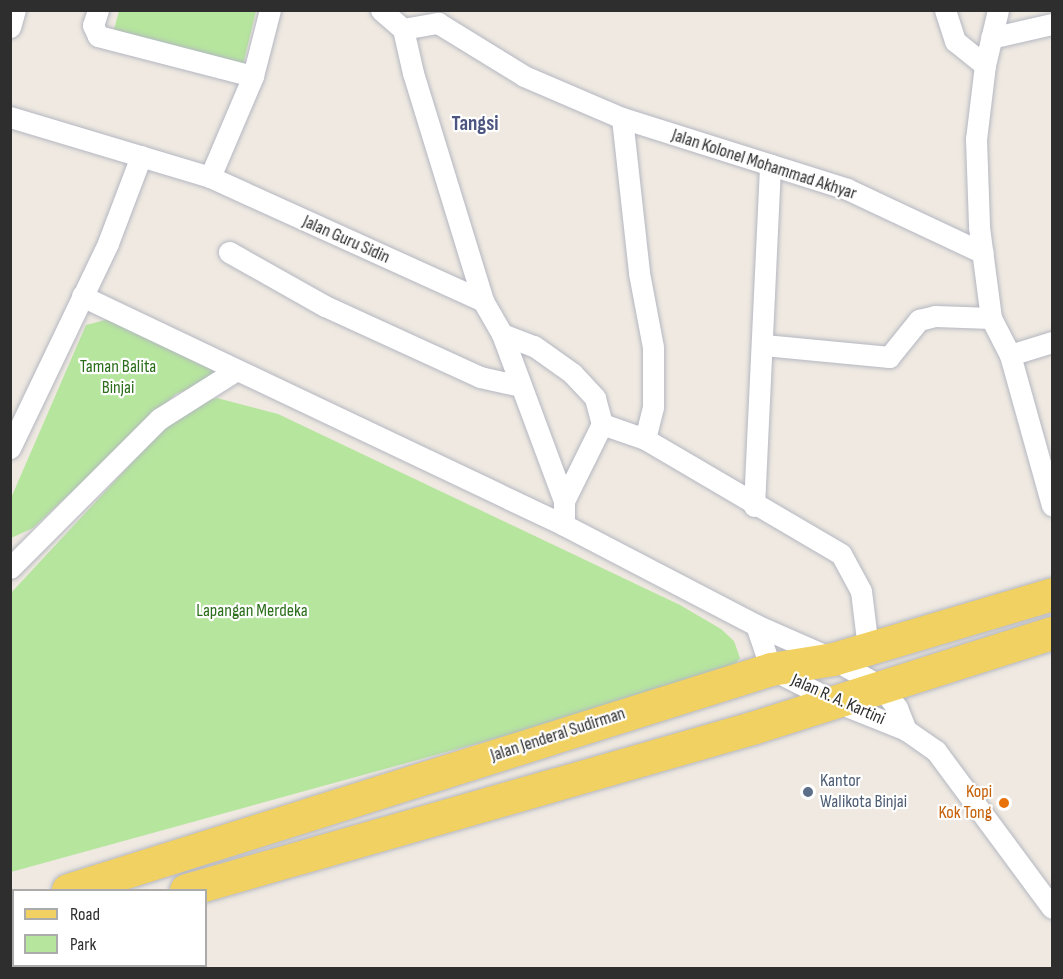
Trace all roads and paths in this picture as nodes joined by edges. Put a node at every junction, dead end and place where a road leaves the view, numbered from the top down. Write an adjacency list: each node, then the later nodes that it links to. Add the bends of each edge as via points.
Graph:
1 (15, 10): 8 (street)
2 (98, 10): 12 (street, via 93,25 98,36)
3 (270, 10): 12 (street)
4 (381, 10): 9 (street)
5 (945, 10): 11 (street, via 956,41)
6 (998, 10): 10 (street)
7 (1053, 24): 10 (street)
8 (10, 27)
9 (404, 29): 14 (street, Jalan Kolonel Mohammad Akhyar, via 438,23 524,75); 21 (street, via 413,72)
10 (991, 38): 11 (street)
11 (985, 65): 19 (street, via 975,181)
12 (253, 76): 17 (street)
13 (10, 117): 15 (street, Jalan Guru Sidin)
14 (622, 118): 16 (street, Jalan Kolonel Mohammad Akhyar); 30 (street, via 639,273 653,347 653,407)
15 (141, 156): 17 (street, Jalan Guru Sidin); 20 (street, via 108,243)
16 (770, 164): 19 (street, Jalan Kolonel Mohammad Akhyar, via 847,189); 25 (street)
17 (210, 177): 21 (street, Jalan Guru Sidin)
18 (229, 252): 28 (street, via 346,315 480,377)
19 (983, 253): 22 (street)
20 (82, 296): 27 (street, Jalan R. A. Kartini); 31 (street)
21 (483, 301): 23 (street)
22 (991, 318): 25 (street, via 935,316 919,320 889,357); 26 (street)
23 (502, 334): 28 (street); 29 (street, via 534,346 572,374 595,398)
24 (1053, 342): 26 (street)
25 (764, 345): 34 (street)
26 (1010, 355): 33 (street)
27 (235, 371): 35 (street, Jalan R. A. Kartini); 36 (street, via 159,419)
28 (521, 386): 32 (street)
29 (602, 424): 30 (street); 32 (street)
30 (645, 439): 34 (street)
31 (10, 448)
32 (564, 501): 35 (street)
33 (1053, 505)
34 (754, 506): 40 (street, via 841,554 861,591)
35 (564, 525): 38 (street, Jalan R. A. Kartini)
36 (10, 568)
37 (1053, 594): 40 (main road, Jalan Jenderal Sudirman)
38 (756, 625): 41 (street, Jalan R. A. Kartini); 42 (street)
39 (1053, 633): 43 (main road)
40 (868, 648): 41 (main road, Jalan Jenderal Sudirman)
41 (833, 659): 42 (main road, Jalan Jenderal Sudirman); 43 (street, Jalan R. A. Kartini)
42 (771, 669): 44 (street, Jalan R. A. Kartini); 46 (main road, Jalan Jenderal Sudirman)
43 (880, 686): 44 (main road); 45 (street, Jalan R. A. Kartini, via 897,708)
44 (834, 701): 45 (street, Jalan R. A. Kartini); 47 (main road)
45 (906, 730): 50 (street, Jalan R. A. Kartini, via 936,751)
46 (569, 732): 47 (main road); 48 (main road, Jalan Jenderal Sudirman)
47 (580, 777): 49 (main road)
48 (74, 889)
49 (193, 889)
50 (1053, 908)

